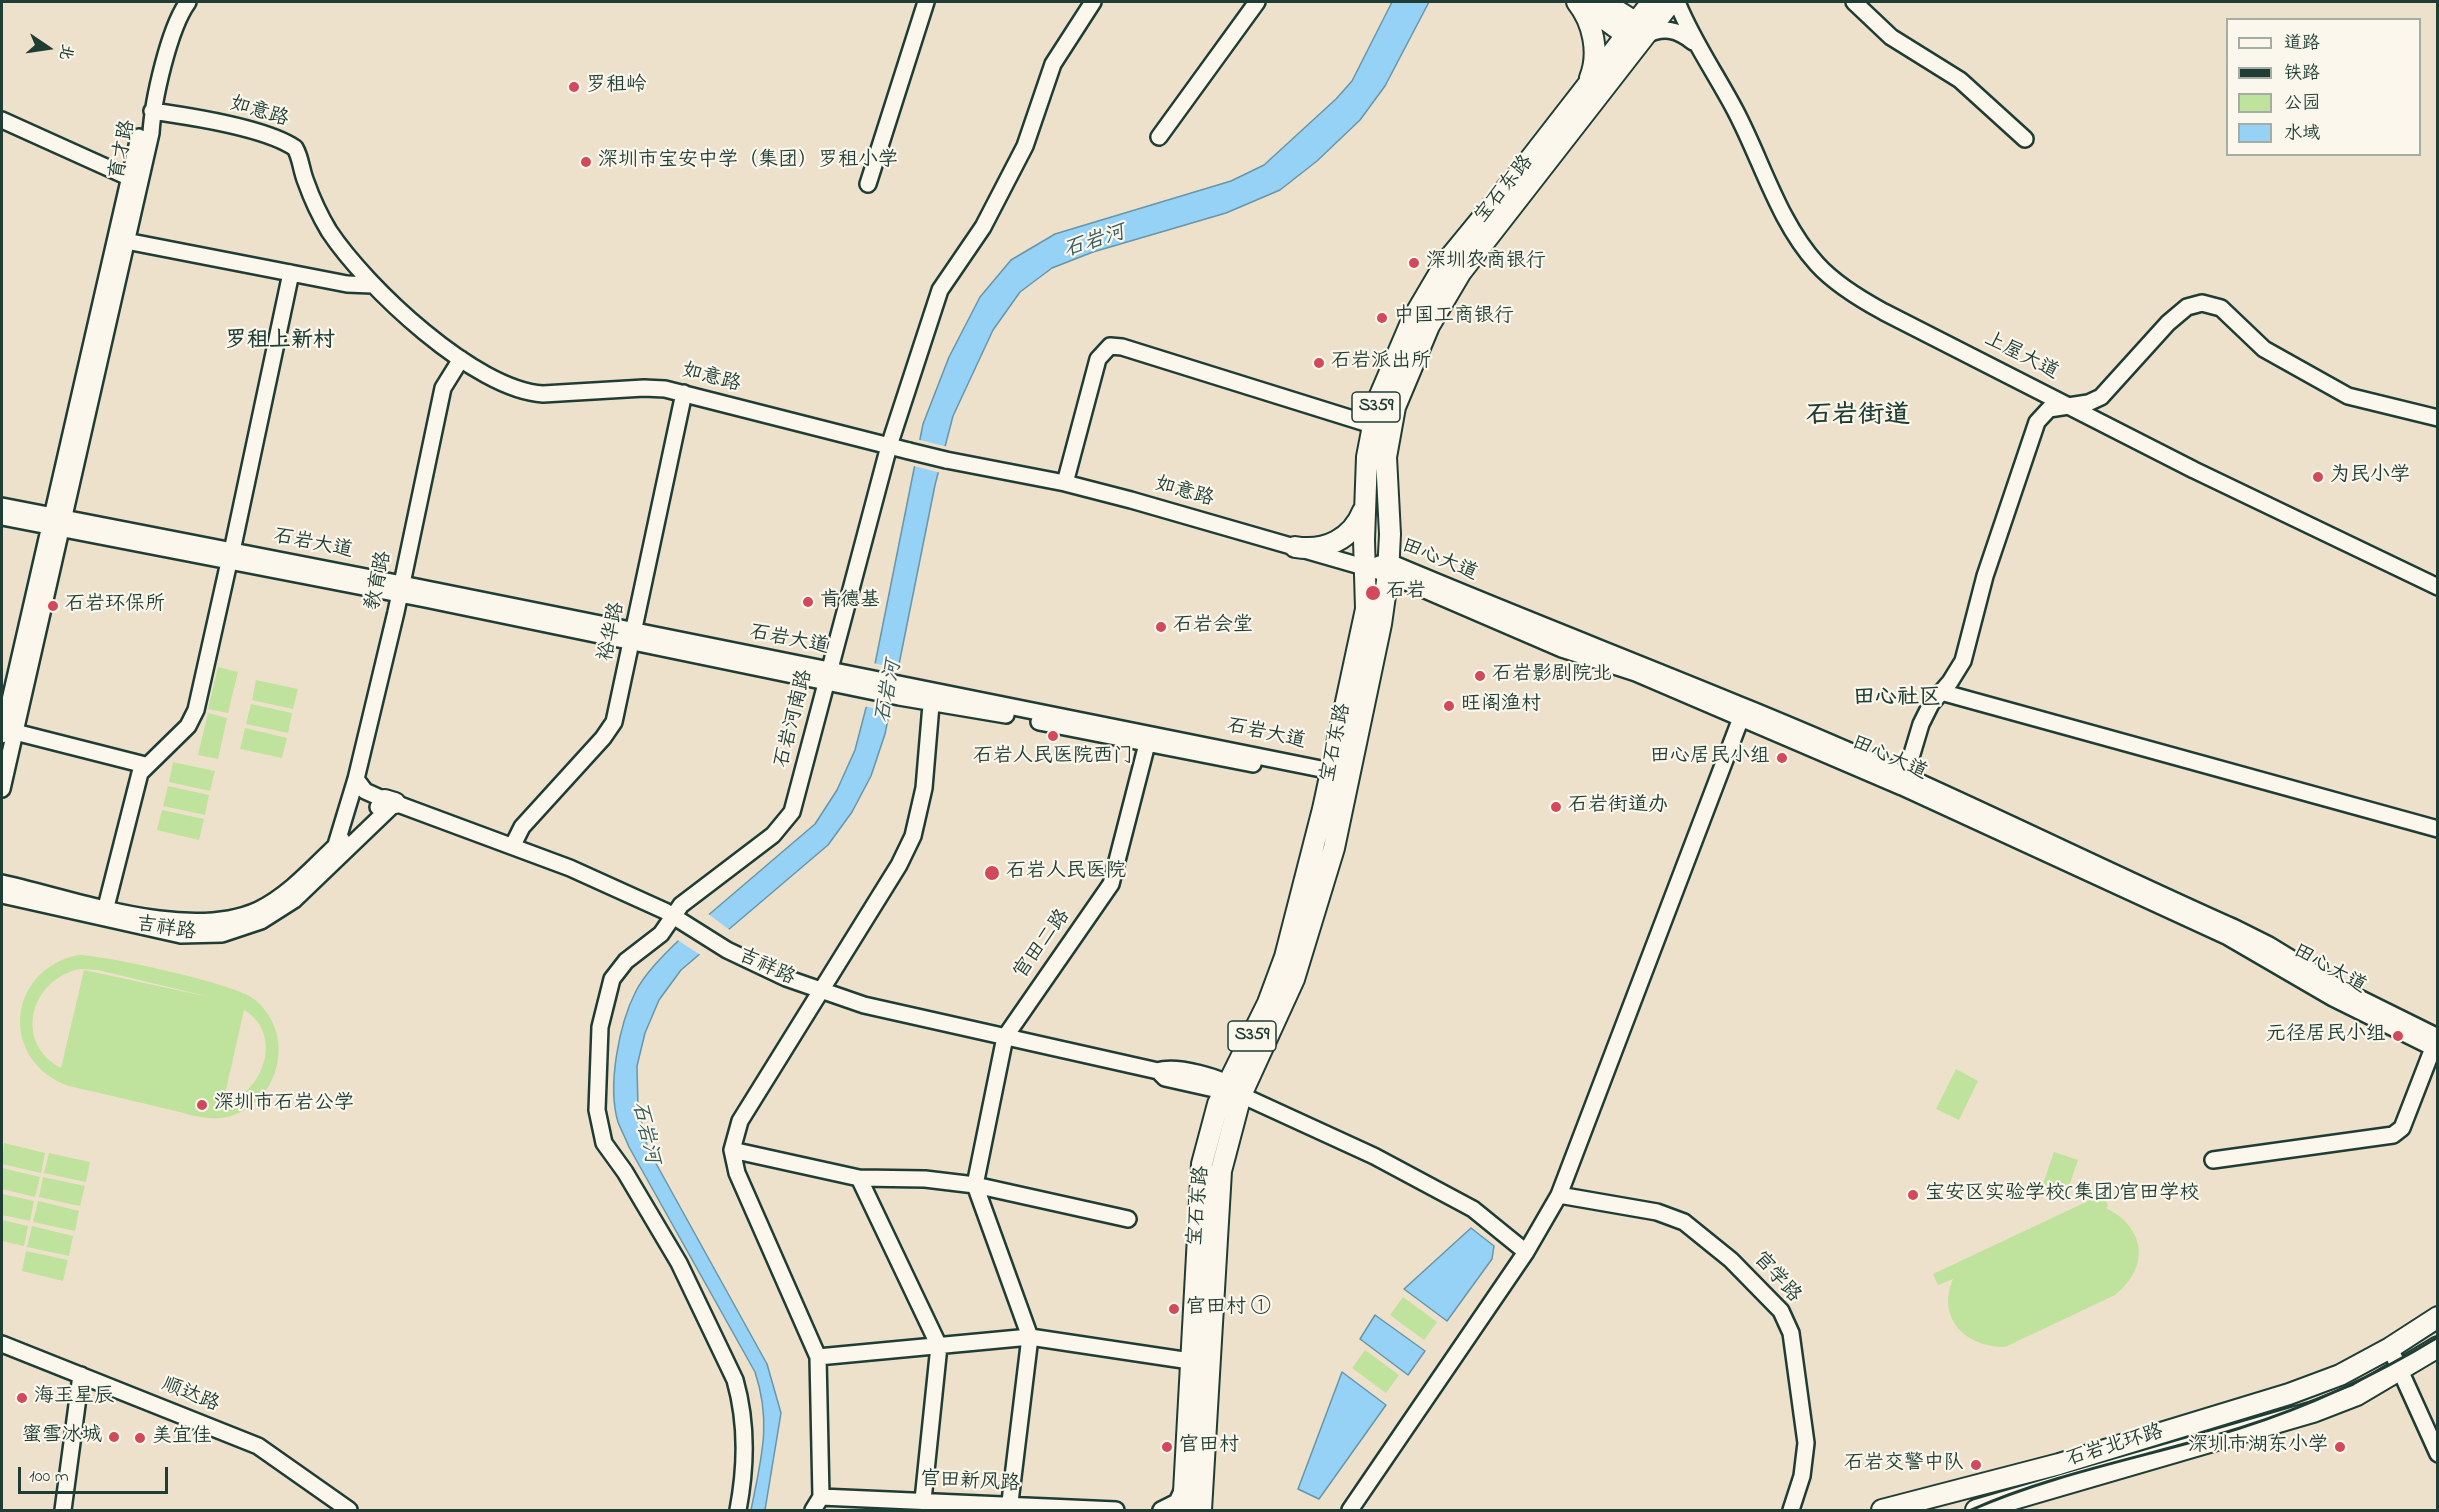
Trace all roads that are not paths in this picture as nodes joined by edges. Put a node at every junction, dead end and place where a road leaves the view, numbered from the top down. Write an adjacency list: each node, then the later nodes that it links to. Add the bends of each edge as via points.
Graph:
1 (188, 2): 14 (street, 育才路, via 176,24)
2 (926, 2): 19 (street)
3 (1257, 2): 16 (street)
4 (1578, 2): 11 (main road, S359); 13 (main road, S359, via 1593,38 1594,62)
5 (1603, 2): 11 (main road)
6 (1652, 2): 11 (main road)
7 (1671, 2): 11 (main road)
8 (1677, 2): 12 (street, 上屋大道)
9 (1854, 2): 17 (street, via 1891,37 1960,80)
10 (1088, 4): 28 (street, 石岩河南路, via 1053,64 1025,146 993,207 940,290)
11 (1634, 31): 12 (street, 上屋大道, via 1675,30); 13 (main road, 宝石东路 / S359); 37 (main road, 宝石东路 / S359, via 1461,272 1425,334 1390,423 1386,458)
12 (1697, 46): 25 (street, 上屋大道, via 1736,111 1795,233 1819,266 1860,299)
13 (1588, 82): 27 (main road, 宝石东路 / S359, via 1446,262 1401,343)
14 (152, 111): 18 (street, 育才路, via 141,131); 22 (street, 如意路, via 225,124 294,147 325,224)
15 (2, 120): 18 (street)
16 (1159, 137)
17 (2025, 139)
18 (135, 180): 20 (street, 育才路); 33 (street, 育才路)
19 (868, 184)
20 (126, 241): 21 (street); 33 (street, 育才路)
21 (291, 273): 22 (street); 35 (street)
22 (372, 285): 23 (street, 如意路, via 396,309)
23 (461, 359): 24 (street, 如意路, via 499,382 529,393 654,388); 39 (street, 教育路, via 443,388)
24 (684, 393): 28 (street, 如意路); 40 (street, 裕华路)
25 (2072, 406): 26 (street, via 2102,397 2168,322 2187,307 2202,303 2221,308 2264,350 2348,396); 38 (street, 上屋大道, via 2194,470); 42 (street, via 2049,409 2037,422 1985,576 1963,661)
26 (2438, 418)
27 (1371, 425): 29 (street, via 1122,346 1110,346 1098,359); 30 (main road, 宝石东路 / S359)
28 (890, 446): 29 (street, 如意路, bridge); 41 (street, 石岩河南路)
29 (1065, 483): 34 (street, 如意路)
30 (1365, 505): 34 (main road, via 1358,522 1338,541 1313,549); 36 (main road, 宝石东路 / S359)
31 (2, 506): 33 (street, 石岩大道)
32 (2, 517): 33 (street, 石岩大道)
33 (56, 523): 35 (street, 石岩大道); 45 (street, 育才路)
34 (1295, 547): 36 (street, 如意路)
35 (230, 556): 39 (street, 石岩大道); 47 (street, via 196,710 188,726)
36 (1364, 566): 37 (street, 田心大道); 48 (main road, 宝石东路 / S359, via 1366,609)
37 (1389, 568): 44 (street, 田心大道, via 1562,649 1636,674); 48 (main road, 宝石东路 / S359, via 1383,615); 50 (street, 田心大道, via 1640,662)
38 (2438, 587)
39 (400, 589): 40 (street, 石岩大道); 49 (street, 教育路)
40 (633, 638): 41 (street, 石岩大道); 55 (street, 裕华路, via 618,710 609,730 522,827)
41 (827, 676): 43 (street, 石岩大道); 59 (street, 石岩河南路, via 796,803 788,820 689,898)
42 (1941, 692): 50 (street, via 1921,724); 53 (street)
43 (932, 696): 46 (street, 石岩大道); 48 (street, 石岩大道); 60 (street, via 922,796 913,836)
44 (1741, 718): 50 (street, 田心大道); 68 (street)
45 (8, 733): 47 (street); 51 (street, 育才路)
46 (1146, 744): 48 (street, 石岩大道); 61 (street, 官田二路, via 1111,884)
47 (145, 765): 58 (street, via 136,783)
48 (1337, 775): 63 (main road, 宝石东路 / S359, via 1331,859 1305,948 1282,1009)
49 (357, 780): 52 (street, via 365,792); 54 (street, 教育路)
50 (1904, 781): 62 (street, 田心大道, via 2233,927)
51 (2, 789)
52 (390, 802): 54 (street, 吉祥路); 55 (street, 吉祥路); 57 (street, 吉祥路, via 286,906 261,921 222,934 181,935)
53 (2438, 829)
54 (336, 845): 58 (street, 吉祥路, via 275,900 243,916 183,923)
55 (513, 845): 59 (street, 吉祥路)
56 (2, 883): 58 (street, 吉祥路)
57 (2, 895)
58 (106, 908)
59 (673, 916): 60 (street, 吉祥路, via 719,945); 88 (street, 石岩河南路, via 664,930 618,970 606,994 597,1066 600,1130 604,1143 679,1263 735,1380 744,1456)
60 (822, 993): 61 (street, 吉祥路); 64 (street, via 740,1121)
61 (1005, 1037): 63 (street, 吉祥路, via 1158,1071 1167,1068); 67 (street, 官田二路)
62 (2436, 1045): 65 (street, via 2402,1128 2393,1135)
63 (1231, 1090): 70 (street, 吉祥路, via 1374,1156 1473,1209); 78 (main road, 宝石东路 / S359, via 1213,1121 1202,1164); 93 (main road, 宝石东路 / S359, via 1219,1191)
64 (732, 1150): 66 (street); 77 (street, via 737,1173)
65 (2212, 1160)
66 (860, 1178): 67 (street); 74 (street)
67 (975, 1185): 69 (street); 72 (street)
68 (1559, 1196): 70 (street); 95 (street, 官学路, via 1657,1212 1684,1222 1731,1260 1781,1311 1791,1333 1806,1443 1802,1476)
69 (1128, 1219)
70 (1526, 1252): 94 (street)
71 (2438, 1317): 76 (main road, 石岩北环路)
72 (1030, 1337): 74 (street); 78 (street); 85 (street)
73 (2, 1344): 80 (street, 顺达路)
74 (939, 1346): 77 (street); 84 (street)
75 (2438, 1347): 79 (main road, 石岩北环路)
76 (2390, 1348): 79 (street); 96 (main road, 石岩北环路, via 2340,1375 2289,1394 2059,1464)
77 (818, 1358): 83 (street)
78 (1190, 1361): 82 (main road, 宝石东路 / S359)
79 (2401, 1371): 81 (street); 97 (main road, 石岩北环路, via 2357,1395 2283,1423)
80 (81, 1375): 86 (street); 87 (street, 顺达路, via 258,1446)
81 (2438, 1454)
82 (1184, 1487): 91 (street, via 1177,1502); 92 (main road, 宝石东路 / S359)
83 (821, 1497): 84 (street, 官田新风路); 89 (street)
84 (923, 1500): 85 (street, 官田新风路)
85 (1010, 1508): 90 (street, 官田新风路)
86 (63, 1510)
87 (349, 1510)
88 (738, 1510)
89 (813, 1510)
90 (1116, 1510)
91 (1161, 1510)
92 (1183, 1510)
93 (1201, 1510)
94 (1350, 1510)
95 (1791, 1510)
96 (1882, 1510)
97 (1976, 1510)

